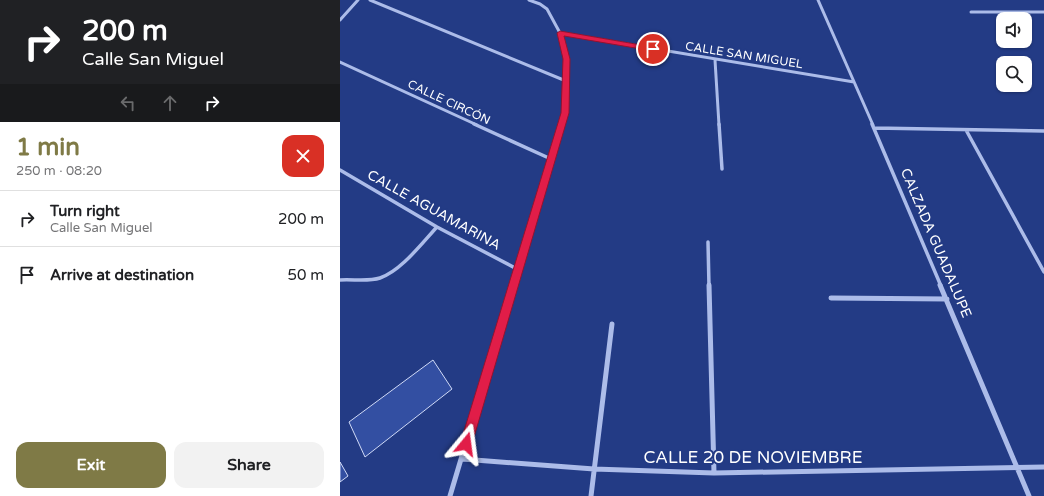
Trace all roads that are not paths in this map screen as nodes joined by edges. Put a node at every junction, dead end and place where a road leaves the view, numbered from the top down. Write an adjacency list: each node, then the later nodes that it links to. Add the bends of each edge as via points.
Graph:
1 (358, 0): 8 (street)
2 (370, 0): 12 (street)
3 (529, 0): 5 (street)
4 (818, 0): 13 (street, CALZADA GUADALUPE)
5 (541, 2): 9 (street)
6 (971, 12): 7 (street)
7 (1044, 12)
8 (340, 20)
9 (560, 33): 10 (street, CALLE SAN MIGUEL); 12 (street, via 566,59)
10 (715, 60): 13 (street, CALLE SAN MIGUEL); 18 (street)
11 (340, 62): 17 (street, CALLE CIRCÓN)
12 (566, 81): 17 (street, via 565,113)
13 (854, 82): 14 (street, CALZADA GUADALUPE)
14 (874, 128): 15 (street); 26 (street, CALZADA GUADALUPE)
15 (966, 130): 16 (street); 23 (street)
16 (1044, 131)
17 (551, 159): 22 (street)
18 (722, 169)
19 (340, 170): 20 (street, CALLE AGUAMARINA)
20 (437, 227): 22 (street, CALLE AGUAMARINA); 24 (street, via 386,276 375,279)
21 (708, 242): 32 (street)
22 (517, 269): 28 (street)
23 (1044, 272)
24 (340, 280)
25 (831, 298): 26 (street)
26 (947, 299): 30 (street, CALZADA GUADALUPE)
27 (612, 324): 31 (street)
28 (462, 459): 31 (street, CALLE 20 DE NOVIEMBRE); 33 (street)
29 (1044, 467): 30 (street, CALLE 20 DE NOVIEMBRE)
30 (1018, 468): 32 (street, CALLE 20 DE NOVIEMBRE); 35 (street, CALZADA GUADALUPE)
31 (594, 470): 32 (street, CALLE 20 DE NOVIEMBRE); 34 (street)
32 (714, 473)
33 (450, 496)
34 (591, 496)
35 (1029, 496)

